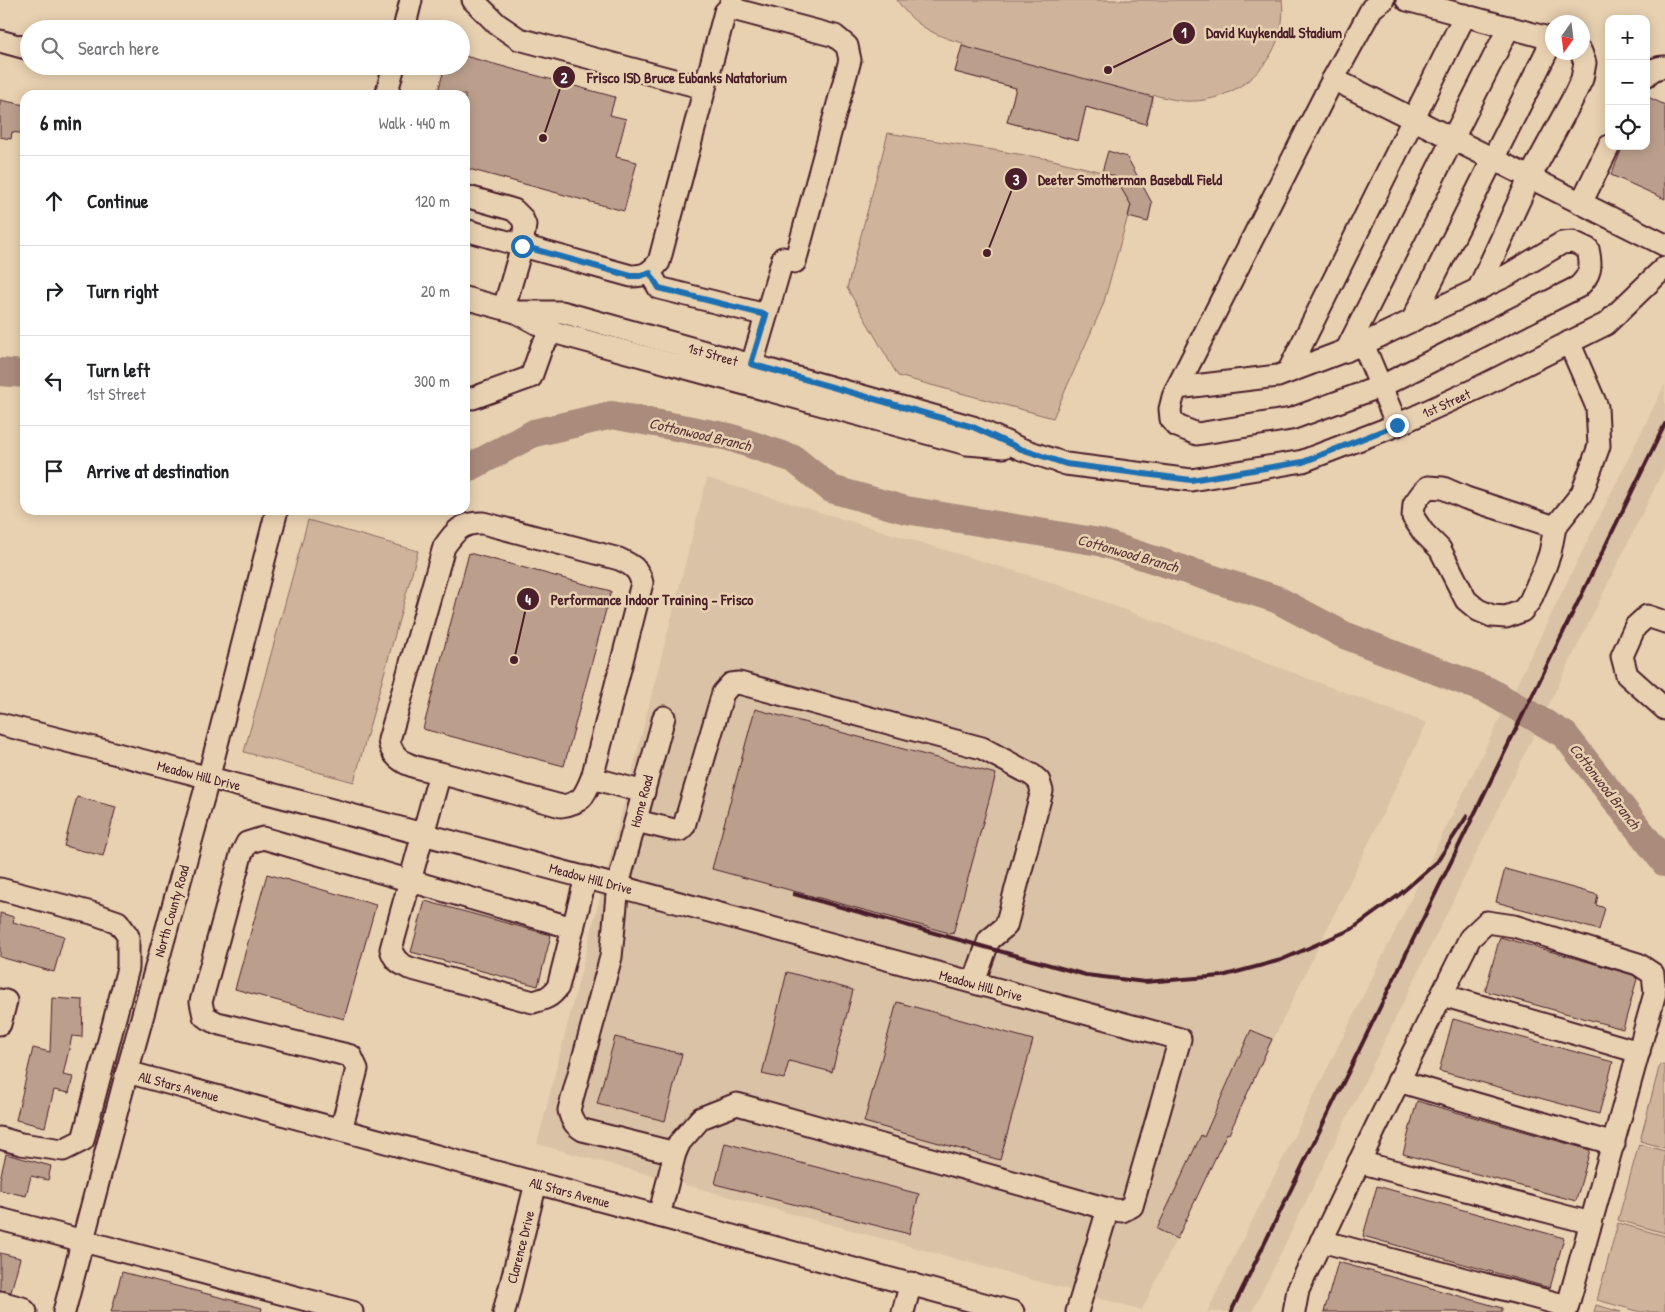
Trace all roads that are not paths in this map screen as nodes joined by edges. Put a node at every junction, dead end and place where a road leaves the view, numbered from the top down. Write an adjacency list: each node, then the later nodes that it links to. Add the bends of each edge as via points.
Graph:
1 (411, 0): 7 (street)
2 (473, 0): 18 (street, via 518,39)
3 (1383, 0): 17 (street, via 1372,8)
4 (1407, 0): 6 (street)
5 (731, 4): 18 (street, via 725,12); 35 (street, via 836,36 850,53 795,262 783,258)
6 (1469, 16): 8 (street); 20 (street)
7 (406, 20)
8 (1509, 27): 9 (street); 21 (street)
9 (1545, 38)
10 (0, 41): 11 (street)
11 (20, 46)
12 (1545, 54): 23 (street)
13 (1584, 60): 24 (street, via 1582,79)
14 (1665, 67): 15 (street)
15 (1650, 71)
16 (392, 75): 19 (street)
17 (1333, 79): 20 (street); 44 (street)
18 (704, 88): 31 (street, via 658,262)
19 (387, 90)
20 (1413, 119): 21 (street); 41 (street)
21 (1452, 139): 23 (street); 39 (street)
22 (1607, 150): 26 (street)
23 (1494, 159): 24 (street); 36 (street)
24 (1530, 177): 26 (street); 32 (street)
25 (470, 197): 29 (street, via 514,210 525,225)
26 (1581, 203): 28 (street)
27 (470, 231): 29 (street)
28 (1665, 245)
29 (522, 246): 31 (street, via 631,276); 34 (street)
30 (1665, 267): 38 (street, 1st Street, via 1606,324)
31 (650, 273): 35 (street, via 659,288)
32 (1478, 290): 36 (street); 43 (street, via 1562,243 1573,242 1588,249 1590,269 1587,279 1578,287)
33 (470, 299): 34 (street, 1st Street)
34 (510, 310): 37 (street, 1st Street); 40 (street, 1st Street, via 562,312)
35 (766, 315): 40 (street)
36 (1412, 321): 39 (street)
37 (554, 332): 42 (street, 1st Street); 45 (street, via 542,346 531,377)
38 (1569, 342): 46 (street, 1st Street); 49 (street, via 1596,407 1600,446 1582,493)
39 (1354, 348): 41 (street); 43 (street)
40 (751, 364): 42 (street); 47 (street, 1st Street, via 973,427)
41 (1288, 372): 44 (street, via 1278,376)
42 (746, 385): 47 (street, 1st Street, via 967,444)
43 (1382, 386): 44 (street, via 1291,420 1197,434 1177,426 1171,419 1172,397); 46 (street)
44 (1177, 388)
45 (473, 398)
46 (1397, 425): 47 (street, 1st Street, via 1303,462 1191,480 1066,464)
47 (1021, 449)
48 (276, 515): 55 (street, North County Road)
49 (1555, 527): 49 (street, via 1550,553 1530,601 1522,611 1506,617 1492,616 1466,600 1440,549 1423,532 1414,516 1414,504 1428,487 1442,488)
50 (1665, 622): 51 (street, via 1647,616 1635,626 1622,656 1628,675)
51 (1665, 709)
52 (664, 717): 57 (street, Home Road)
53 (0, 724): 55 (street, Meadow Hill Drive)
54 (440, 773): 56 (street, via 561,806 580,800); 56 (street, via 411,766 397,758 389,740 444,547 463,526 484,523 620,559 640,574 642,583); 59 (street)
55 (208, 777): 59 (street, Meadow Hill Drive); 70 (street, North County Road)
56 (592, 778): 57 (street)
57 (644, 792): 58 (street, Home Road)
58 (636, 820): 62 (street, Home Road); 65 (street, via 674,830 684,826 724,693 731,684 739,683 982,748 1032,775 1039,781 1042,792 1006,926 989,940)
59 (422, 833): 60 (street, Meadow Hill Drive); 61 (street)
60 (586, 877): 62 (street, Meadow Hill Drive); 64 (street)
61 (409, 880): 64 (street); 64 (street, via 391,949 398,963 409,968 533,1002 546,999 558,987); 72 (street, via 263,838 247,844 241,855 202,1002 204,1016 217,1024 351,1056 357,1069)
62 (618, 885): 65 (street, Meadow Hill Drive); 75 (street, Home Road, via 611,957 569,1110 571,1119 583,1130)
63 (0, 889): 73 (street, via 118,922 128,936 128,968 83,1140 63,1150)
64 (573, 928)
65 (974, 982): 78 (street, Meadow Hill Drive, via 1180,1039 1132,1206 1122,1211)
66 (1442, 995): 69 (street); 69 (street, via 1470,938 1487,922 1514,926 1638,964 1653,974 1655,993); 71 (street)
67 (3, 1001): 68 (street)
68 (0, 1024)
69 (1639, 1052): 74 (street)
70 (127, 1072): 72 (street, All Stars Avenue); 82 (street, North County Road)
71 (1398, 1081): 74 (street); 76 (street)
72 (341, 1130): 77 (street, All Stars Avenue)
73 (0, 1138)
74 (1614, 1144): 81 (street)
75 (675, 1153): 78 (street, via 680,1142 701,1118 737,1104); 79 (street)
76 (1359, 1162): 81 (street); 83 (street)
77 (536, 1183): 79 (street, All Stars Avenue); 91 (street, Clarence Drive)
78 (1108, 1209): 94 (street)
79 (659, 1216): 84 (street, All Stars Avenue)
80 (0, 1219): 82 (street)
81 (1591, 1224): 87 (street)
82 (83, 1240): 86 (street); 89 (street, North County Road)
83 (1321, 1241): 87 (street); 95 (street, via 1298,1290)
84 (910, 1283): 92 (street); 93 (street, All Stars Avenue)
85 (0, 1302): 88 (street)
86 (287, 1304): 90 (street)
87 (1567, 1309)
88 (26, 1312)
89 (64, 1312)
90 (352, 1312)
91 (504, 1312)
92 (903, 1312)
93 (1013, 1312)
94 (1077, 1312)
95 (1294, 1312)

